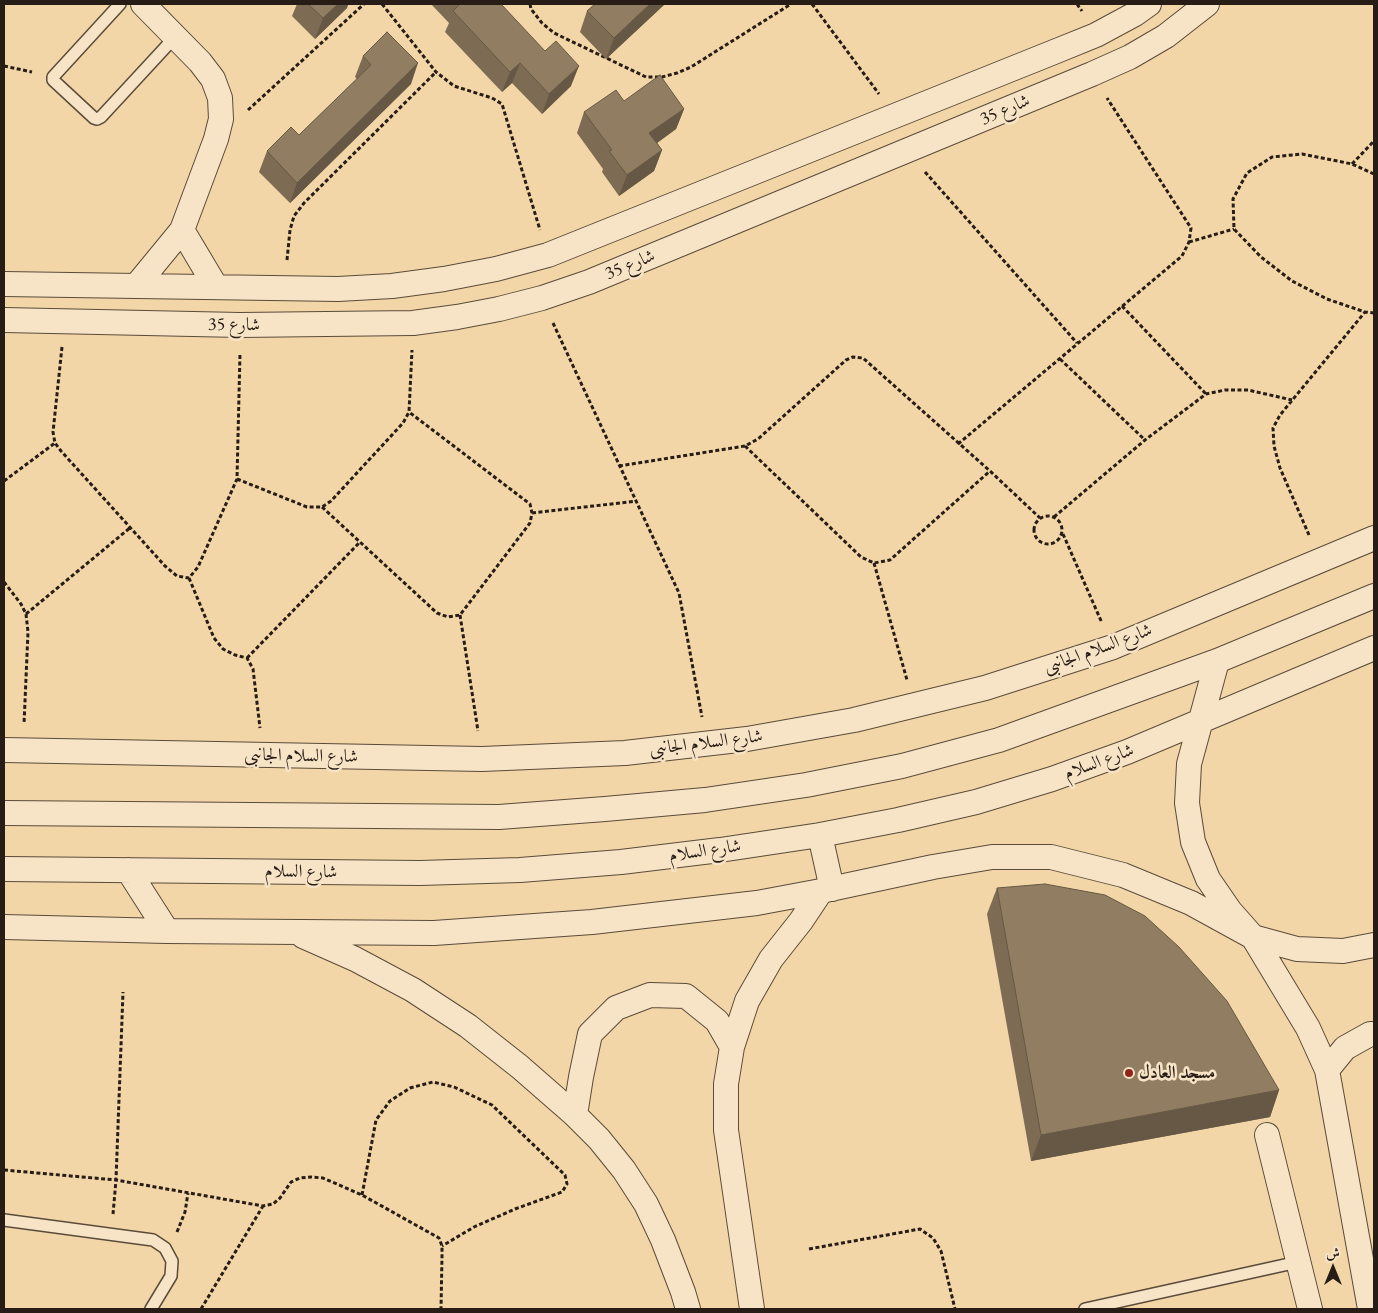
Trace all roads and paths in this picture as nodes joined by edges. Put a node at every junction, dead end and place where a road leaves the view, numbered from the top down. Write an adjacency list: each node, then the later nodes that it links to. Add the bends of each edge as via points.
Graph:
1 (120, 4): 14 (lane)
2 (143, 4): 10 (street)
3 (364, 4): 16 (path)
4 (382, 4): 12 (path)
5 (530, 4): 6 (path, via 542,23 554,33 646,77 662,77 691,67)
6 (791, 4)
7 (812, 4): 15 (path)
8 (1149, 4): 15 (street, شارع 35, via 1096,35)
9 (1208, 4): 13 (street, شارع 35, via 1166,36)
10 (175, 37): 14 (lane, via 97,119); 16 (street, via 213,79 220,98 221,119)
11 (4, 66): 14 (path)
12 (436, 72): 24 (path, via 454,86 502,104); 28 (path, via 294,216)
13 (1092, 74): 18 (street, شارع 35); 23 (path, via 1191,228)
14 (53, 77)
15 (895, 116): 24 (street, شارع 35)
16 (216, 140): 22 (street)
17 (1374, 141): 19 (path)
18 (907, 151): 29 (street, شارع 35, via 589,282); 37 (path)
19 (1352, 164): 20 (path); 21 (path, via 1302,154 1272,156 1248,172 1233,199)
20 (1374, 174)
21 (1234, 229): 23 (path); 31 (path, via 1260,257 1292,281 1327,299)
22 (182, 230): 26 (street); 27 (street)
23 (1189, 242): 30 (path, via 1182,256)
24 (548, 255): 28 (street, شارع 35, via 427,282 338,289)
25 (4, 284): 26 (street, شارع 35)
26 (136, 286): 27 (street, شارع 35)
27 (216, 287): 28 (street, شارع 35)
28 (285, 288)
29 (542, 298): 35 (street, شارع 35, via 474,314); 46 (path)
30 (1122, 306): 37 (path); 39 (path)
31 (1365, 312): 32 (path); 40 (path)
32 (1374, 313)
33 (4, 320): 34 (street, شارع 35)
34 (65, 321): 36 (street, شارع 35); 43 (path, via 53,432)
35 (414, 323): 36 (street, شارع 35); 41 (path)
36 (240, 325): 48 (path)
37 (1078, 343): 38 (path)
38 (1060, 359): 42 (path); 44 (path)
39 (1206, 394): 40 (path, via 1248,390); 42 (path)
40 (1292, 400): 59 (path, via 1273,428 1274,446 1280,468)
41 (409, 412): 51 (path, via 403,423); 52 (path, via 530,504)
42 (1146, 440): 53 (path)
43 (55, 443): 49 (path); 55 (path)
44 (958, 444): 45 (path, via 863,358 853,358 846,360 758,439); 47 (path)
45 (745, 446): 46 (path); 60 (path, via 861,557)
46 (619, 466): 50 (path)
47 (990, 471): 54 (path); 60 (path, via 890,560)
48 (237, 479): 51 (path, via 307,507); 61 (path, via 198,567)
49 (4, 481)
50 (637, 501): 52 (path); 72 (path, via 679,593)
51 (322, 507): 58 (path)
52 (532, 513): 65 (path, via 530,523)
53 (1054, 517): 54 (path); 56 (path, via 1060,521)
54 (1040, 518): 56 (path, via 1033,530 1040,542 1053,544)
55 (130, 527): 61 (path, via 165,566 177,576); 64 (path)
56 (1063, 534): 66 (path)
57 (1374, 538): 59 (street, شارع السلام الجانبى)
58 (360, 542): 65 (path, via 437,612 448,616); 68 (path)
59 (1321, 560): 66 (street, شارع السلام الجانبى)
60 (874, 563): 70 (path)
61 (189, 578): 68 (path, via 214,638 222,649)
62 (4, 582): 64 (path)
63 (1374, 596): 69 (street)
64 (26, 614): 73 (path, via 28,632)
65 (460, 615): 75 (path)
66 (1113, 647): 70 (street, شارع السلام الجانبى, via 986,688)
67 (1374, 648): 71 (street, شارع السلام)
68 (247, 658): 74 (path, via 254,669)
69 (1217, 661): 71 (street); 76 (street, via 999,740 893,768 705,800 499,817)
70 (914, 706): 72 (street, شارع السلام الجانبى, via 845,722)
71 (1201, 721): 77 (street, شارع السلام, via 1127,752 976,802); 84 (street, via 1190,764 1187,804 1193,842 1208,879)
72 (707, 744): 75 (street, شارع السلام الجانبى, via 625,753)
73 (13, 751): 74 (street, شارع السلام الجانبى)
74 (263, 755): 75 (street, شارع السلام الجانبى)
75 (482, 759)
76 (4, 813)
77 (820, 834): 79 (street, شارع السلام, via 620,862 520,870 420,873); 80 (street)
78 (4, 869): 79 (street, شارع السلام)
79 (128, 870): 82 (street)
80 (826, 890): 83 (street, via 757,903 592,922 434,933); 84 (street, via 992,857 1051,857 1123,875 1191,903); 88 (street, via 771,959 747,1001)
81 (4, 927): 82 (street)
82 (167, 931): 83 (street)
83 (295, 932): 90 (street, via 413,990 520,1066)
84 (1253, 937): 85 (street, via 1297,949 1343,951); 89 (street, via 1308,1028)
85 (1374, 945)
86 (123, 992): 93 (path)
87 (1374, 1034): 89 (street, via 1345,1048)
88 (732, 1047): 90 (street, via 717,1022 686,996 650,995 616,1008 590,1034); 107 (street, via 726,1084 726,1130)
89 (1327, 1070): 111 (street)
90 (575, 1115): 106 (street, via 624,1170 646,1204)
91 (1267, 1135): 102 (street)
92 (4, 1170): 93 (path)
93 (116, 1180): 94 (path); 98 (path)
94 (188, 1193): 96 (path); 100 (path, via 177,1232)
95 (362, 1195): 96 (path, via 323,1178 300,1178 290,1182 273,1204); 99 (path, via 439,1238); 99 (path, via 376,1120 390,1101 410,1088 433,1082 454,1087 492,1105 565,1175 567,1184 562,1192 474,1227)
96 (263, 1206): 104 (path)
97 (4, 1220): 98 (lane)
98 (111, 1235): 100 (lane, via 153,1240)
99 (442, 1246): 105 (path)
100 (165, 1248): 103 (lane, via 172,1262 171,1276)
101 (809, 1249): 108 (path, via 920,1229 933,1238 941,1251)
102 (1298, 1262): 109 (lane); 110 (street)
103 (151, 1309)
104 (201, 1309)
105 (441, 1309)
106 (688, 1309)
107 (752, 1309)
108 (955, 1309)
109 (1085, 1309)
110 (1310, 1309)
111 (1370, 1309)

